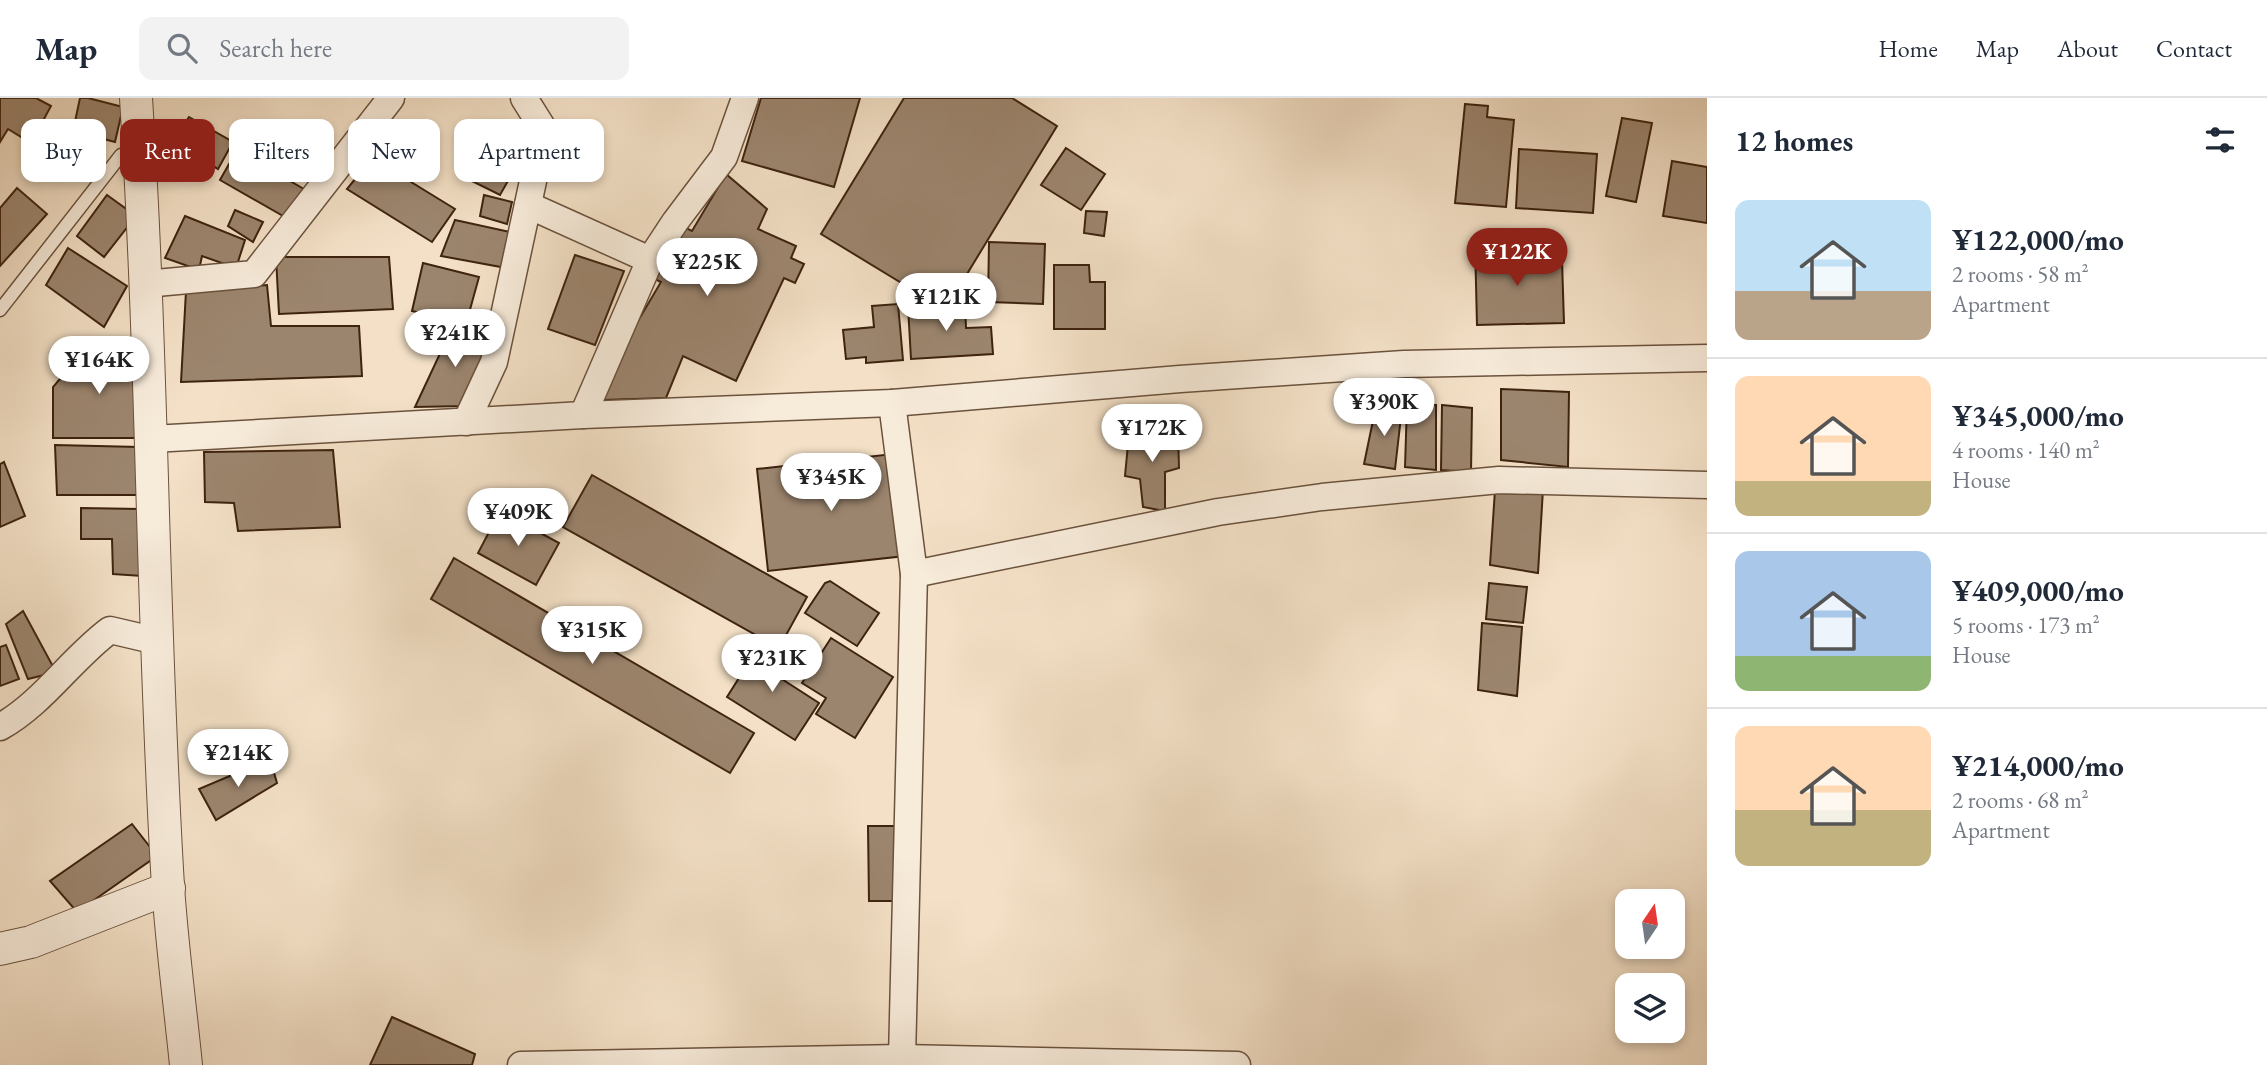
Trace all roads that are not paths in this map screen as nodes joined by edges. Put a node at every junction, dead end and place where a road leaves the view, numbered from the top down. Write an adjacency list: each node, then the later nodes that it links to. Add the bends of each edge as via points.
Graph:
1 (136, 98): 5 (street)
2 (391, 98): 10 (street, via 254,274)
3 (524, 98): 8 (street, via 544,130)
4 (745, 98): 9 (street, via 724,157)
5 (138, 119)
6 (120, 156): 11 (lane)
7 (141, 182): 10 (street)
8 (528, 205): 9 (street); 15 (street, via 494,362)
9 (650, 260): 14 (street)
10 (145, 284): 16 (street)
11 (0, 310)
12 (1707, 358): 13 (street, via 1404,365)
13 (892, 403): 14 (street); 18 (street)
14 (583, 415): 15 (street)
15 (466, 422): 16 (street)
16 (152, 439): 19 (street)
17 (1707, 485): 18 (street, via 1499,480 1322,497 1217,512)
18 (914, 574): 23 (street)
19 (157, 641): 20 (street, via 110,630 20,716); 21 (street)
20 (0, 727)
21 (169, 888): 22 (street, via 31,942); 24 (street)
22 (0, 949)
23 (902, 1058): 25 (street); 26 (street)
24 (186, 1065)
25 (521, 1065)
26 (1237, 1065)

